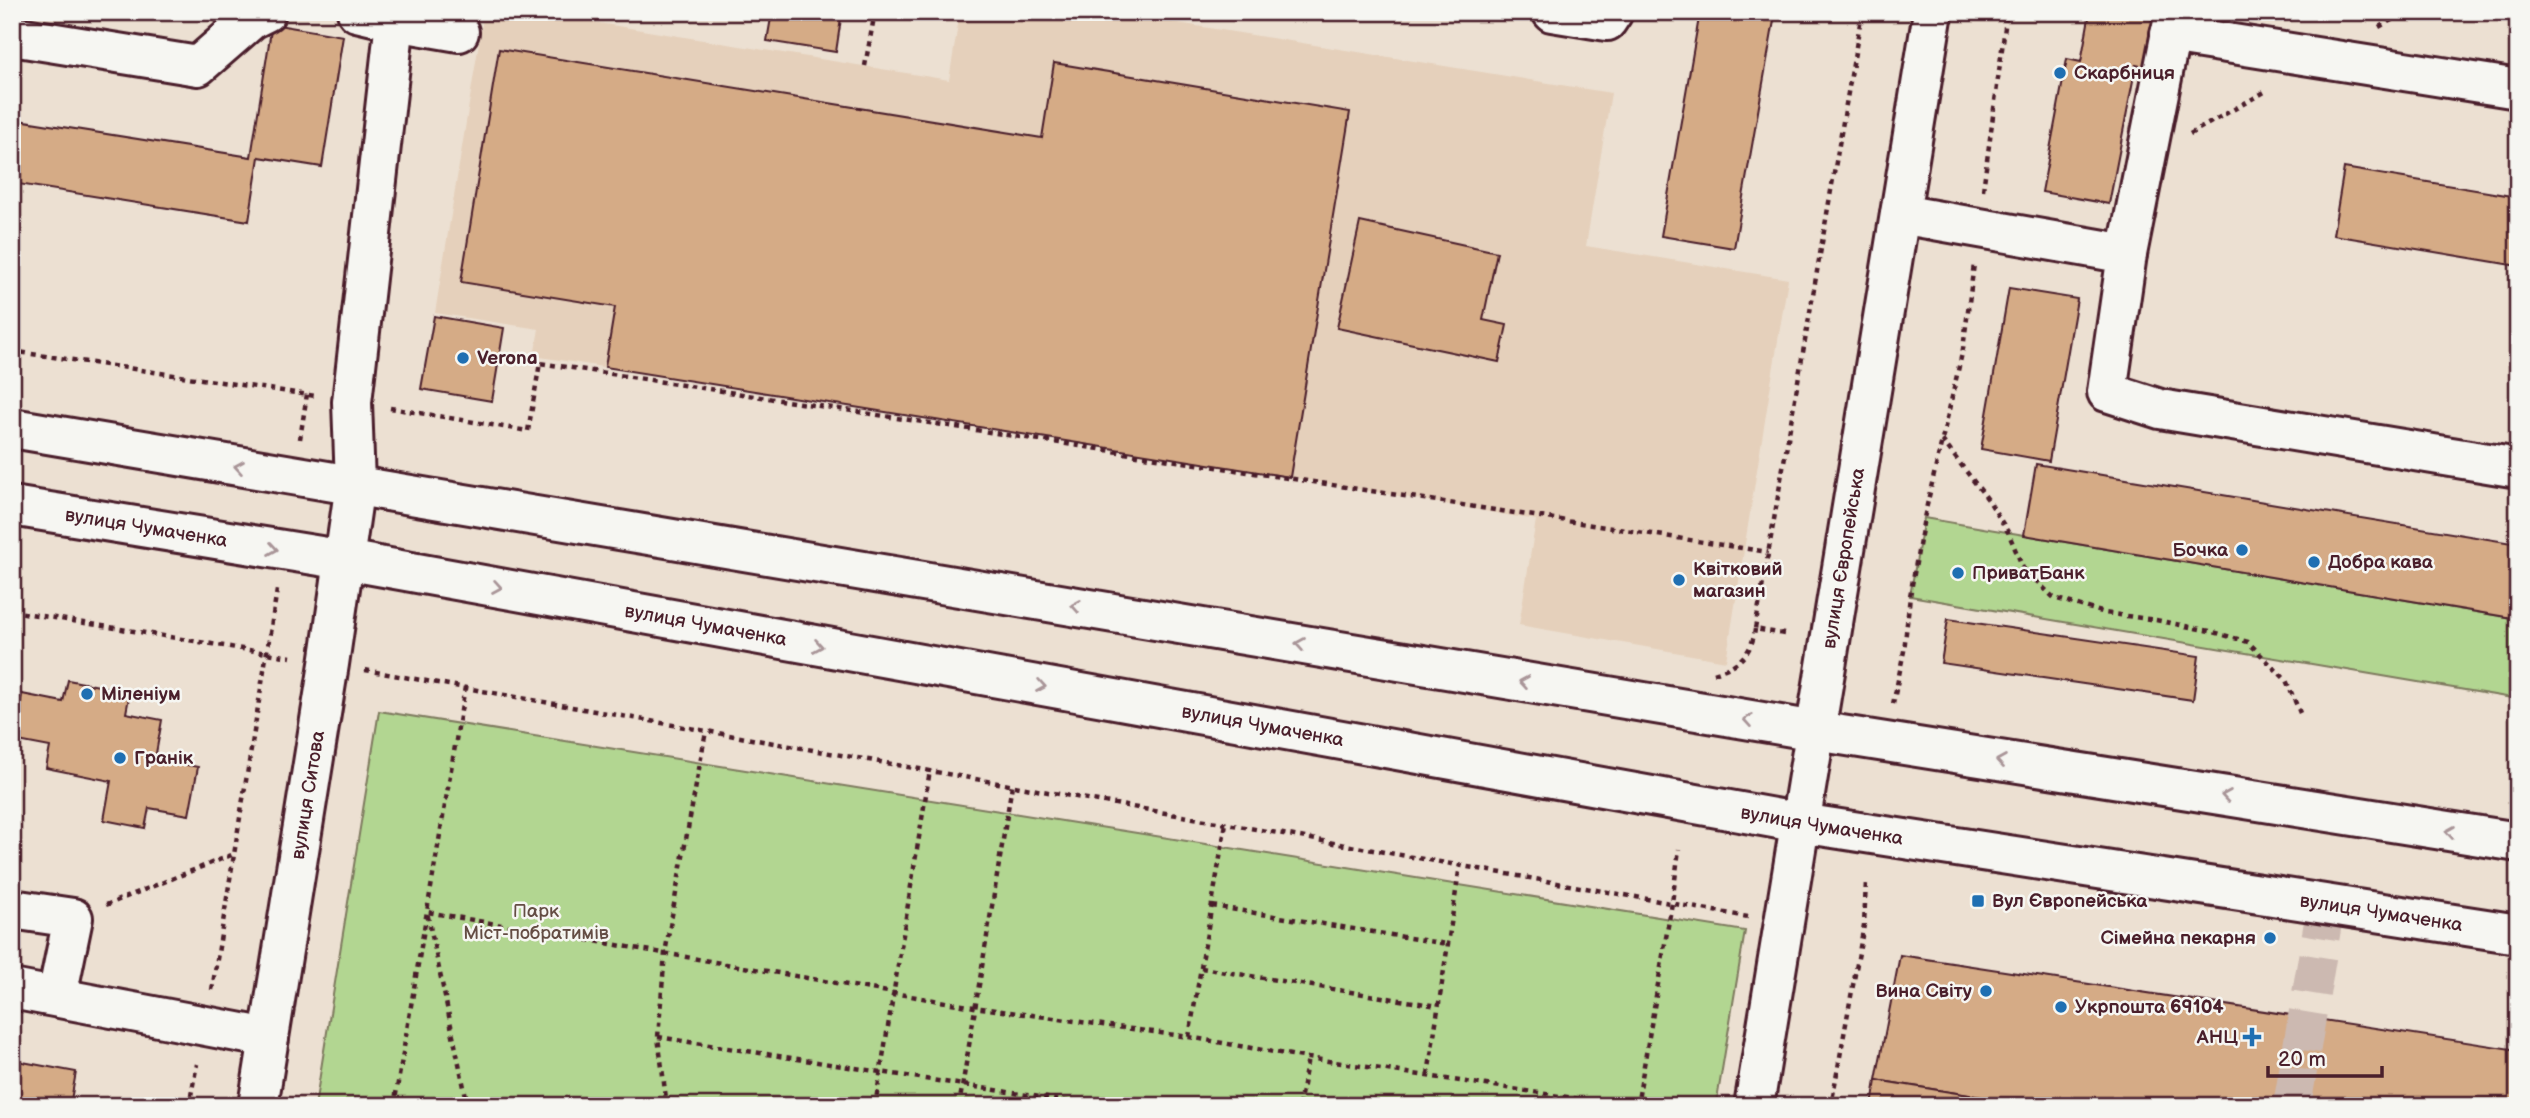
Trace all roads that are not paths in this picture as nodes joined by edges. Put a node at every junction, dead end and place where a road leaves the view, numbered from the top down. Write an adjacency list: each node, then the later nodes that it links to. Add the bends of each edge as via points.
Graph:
1 (266, 12): 9 (street, via 198,66)
2 (357, 12): 6 (street)
3 (1552, 12): 4 (street, via 1607,21)
4 (1613, 12)
5 (1933, 12): 11 (street, вулиця Європейська)
6 (395, 21): 8 (street); 15 (street, вулиця Ситова, via 352,402)
7 (2172, 23): 10 (street); 12 (street)
8 (459, 32)
9 (12, 36)
10 (2518, 89)
11 (1900, 214): 12 (street); 18 (street, вулиця Європейська)
12 (2127, 254): 14 (street, via 2107,392 2160,409)
13 (12, 428): 15 (street, one-way to 13)
14 (2518, 468)
15 (355, 484): 17 (street, вулиця Ситова); 18 (street, one-way to 15)
16 (12, 506): 17 (street, вулиця Чумаченка, one-way to 17)
17 (345, 560): 19 (street, вулиця Чумаченка, one-way to 19); 25 (street, вулиця Ситова)
18 (1816, 732): 19 (street, вулиця Європейська); 20 (street, one-way to 18)
19 (1801, 823): 22 (street, вулиця Чумаченка); 27 (street, вулиця Європейська)
20 (2518, 842)
21 (12, 909): 24 (street, via 72,918)
22 (2518, 934)
23 (12, 989): 24 (street)
24 (57, 996): 25 (street)
25 (269, 1038): 26 (street, вулиця Ситова)
26 (258, 1106)
27 (1755, 1106)

